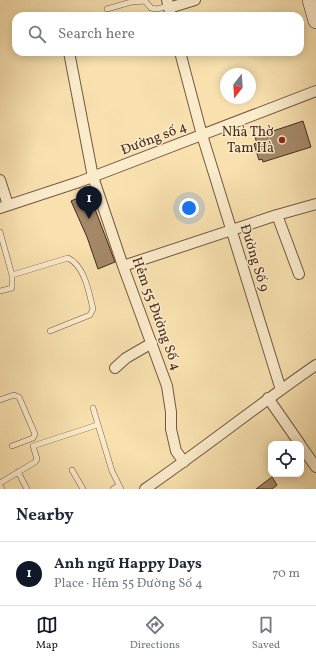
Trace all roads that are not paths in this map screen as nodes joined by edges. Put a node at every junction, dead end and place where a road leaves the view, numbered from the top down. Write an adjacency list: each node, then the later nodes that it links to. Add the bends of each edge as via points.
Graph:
1 (195, 0): 3 (street)
2 (310, 0): 5 (street)
3 (169, 8): 4 (lane, via 151,8 145,1)
4 (107, 9)
5 (316, 21)
6 (70, 56): 10 (street, Hẻm 55 Đường Số 4)
7 (181, 56): 9 (street, Đường Số 9)
8 (316, 91): 9 (street, Đường số 4)
9 (202, 135): 10 (street, Đường số 4); 15 (street, Đường Số 9)
10 (93, 177): 13 (street, Đường số 4); 17 (street, Hẻm 55 Đường Số 4)
11 (0, 180): 13 (street)
12 (316, 204): 14 (street)
13 (4, 207)
14 (278, 215): 15 (street); 19 (street)
15 (231, 230): 17 (street); 25 (street, Đường Số 9)
16 (0, 232): 18 (lane)
17 (123, 266): 22 (street, Hẻm 55 Đường Số 4)
18 (12, 274): 20 (lane, via 12,288); 21 (lane, via 68,258 73,260 86,279 93,309 90,315)
19 (299, 274)
20 (0, 292)
21 (50, 331)
22 (152, 343): 24 (street, via 126,358); 33 (street, Hẻm 55 Đường Số 4, via 167,386 176,451)
23 (316, 365): 25 (street)
24 (115, 368)
25 (281, 390): 26 (street)
26 (268, 398): 30 (street); 33 (street)
27 (0, 400): 31 (lane, via 14,394 19,397 35,434 33,438)
28 (93, 408): 29 (lane)
29 (97, 425): 36 (lane, via 33,446 36,461); 38 (lane)
30 (297, 441)
31 (12, 446)
32 (304, 451): 34 (street)
33 (184, 462): 43 (street)
34 (316, 468)
35 (72, 470): 41 (lane)
36 (18, 472): 37 (lane); 40 (lane)
37 (0, 484): 39 (lane)
38 (120, 487): 42 (lane)
39 (2, 489)
40 (26, 489)
41 (83, 489)
42 (113, 489)
43 (145, 489)

